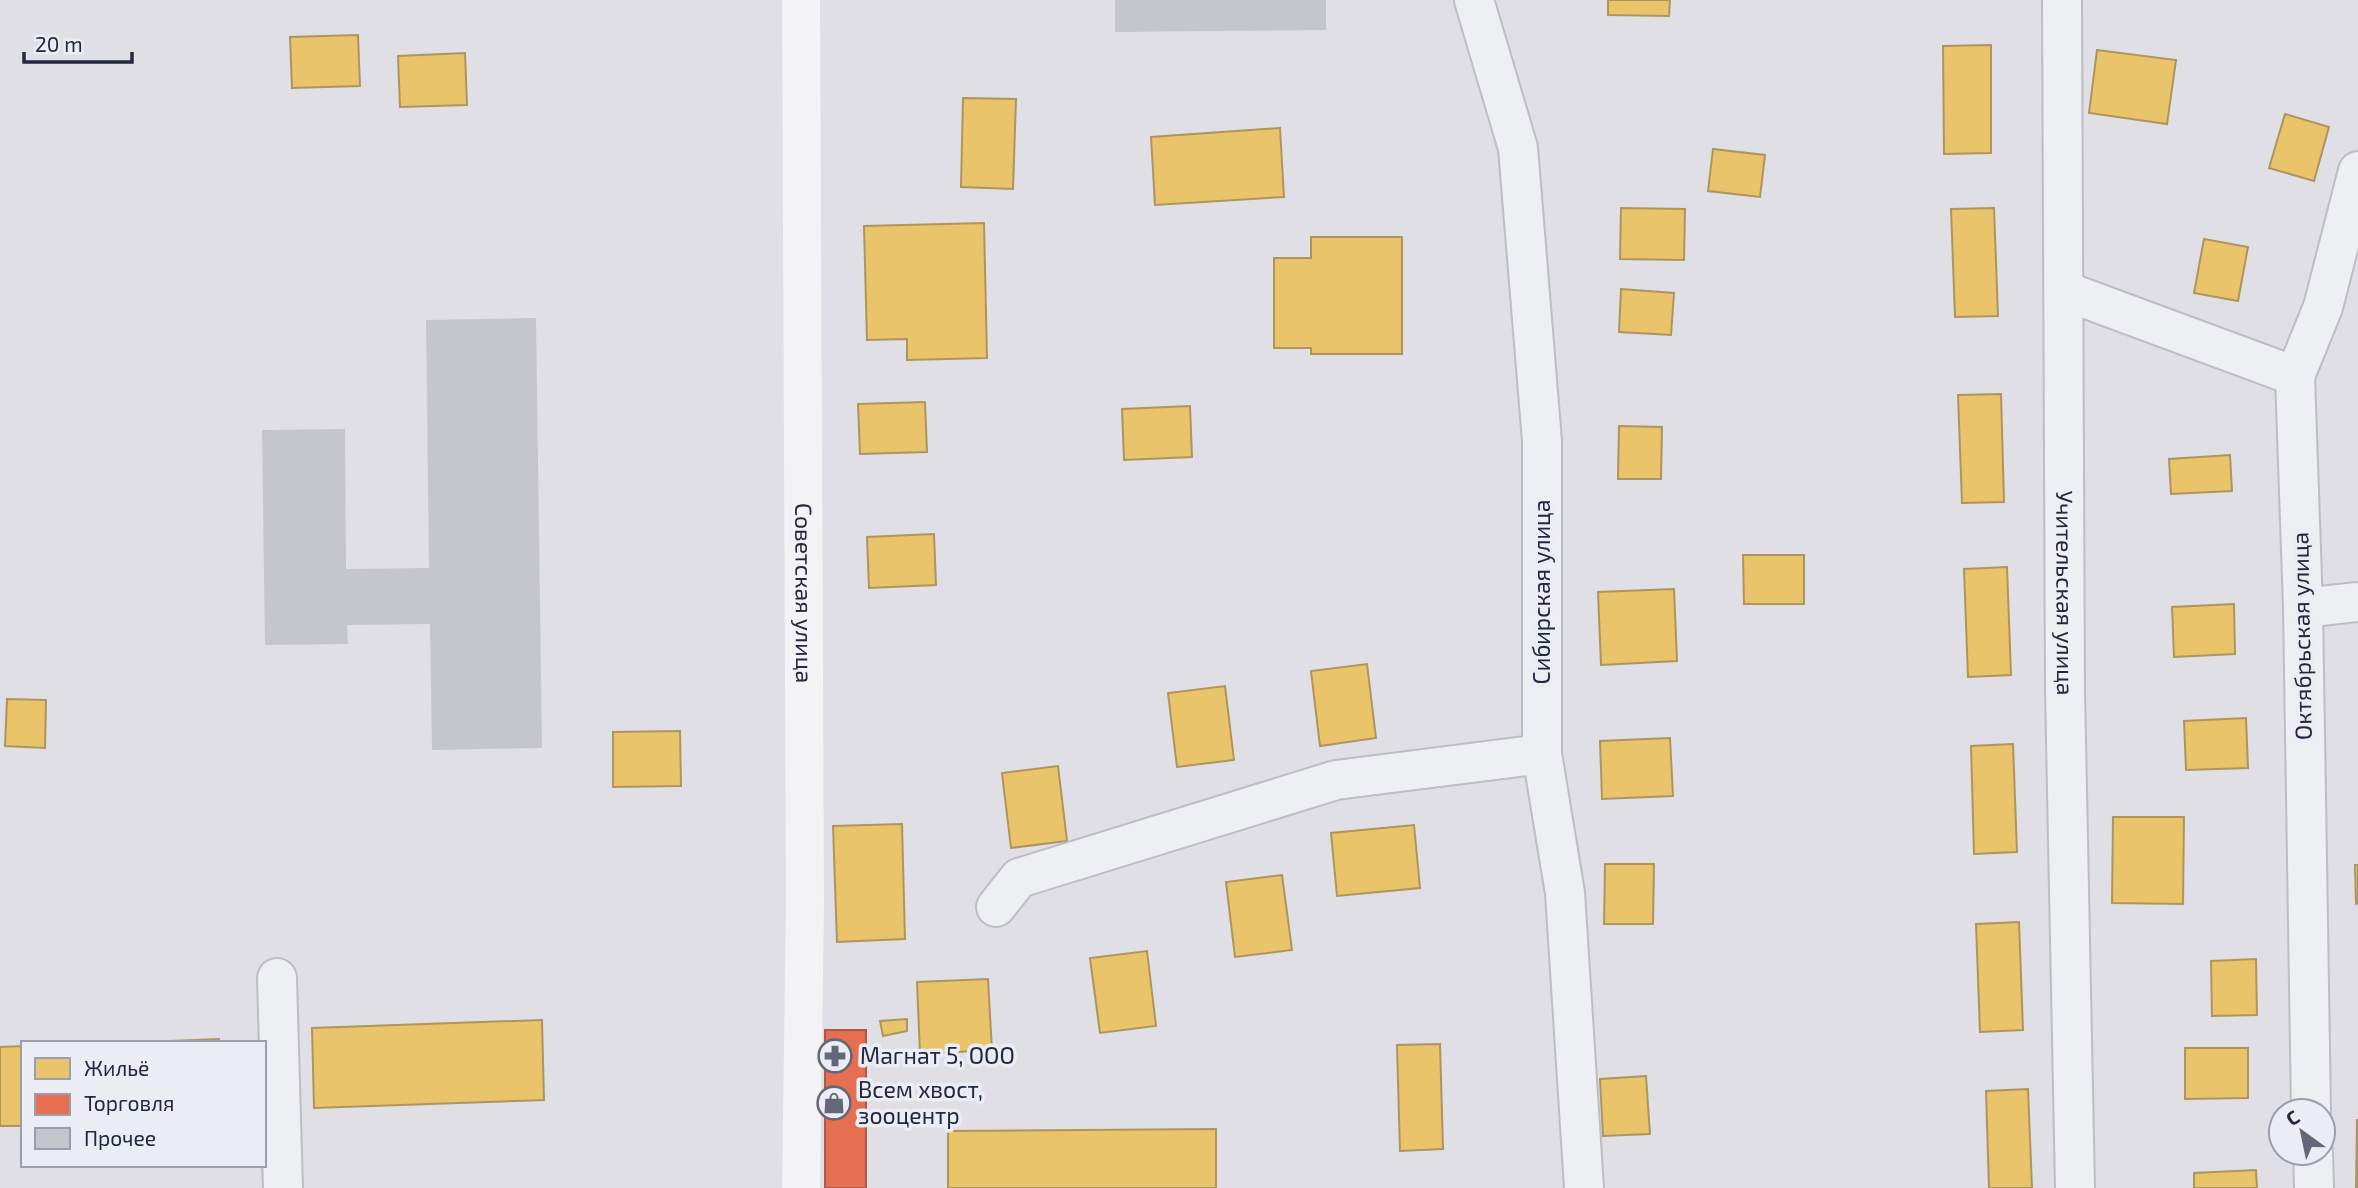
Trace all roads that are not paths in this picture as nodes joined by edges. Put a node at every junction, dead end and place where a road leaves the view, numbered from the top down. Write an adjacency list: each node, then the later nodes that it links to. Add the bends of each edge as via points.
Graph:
1 (801, 0): 15 (main road, Советская улица, via 805,903)
2 (1474, 0): 9 (street, Сибирская улица, via 1518,148 1542,442)
3 (2062, 0): 5 (street, Учительская улица)
4 (2358, 171): 6 (street, Октябрьская улица, via 2323,307)
5 (2065, 291): 6 (street); 17 (street, Учительская улица, via 2065,691)
6 (2295, 376): 8 (street, Октябрьская улица)
7 (2358, 601): 8 (street)
8 (2303, 608): 12 (street, Октябрьская улица)
9 (1542, 754): 10 (street, via 1336,780 1019,878); 16 (street, Сибирская улица, via 1565,893)
10 (996, 907)
11 (277, 978): 14 (street)
12 (2311, 1097)
13 (2313, 1167): 18 (street)
14 (283, 1188)
15 (801, 1188)
16 (1584, 1188)
17 (2075, 1188)
18 (2314, 1188)

